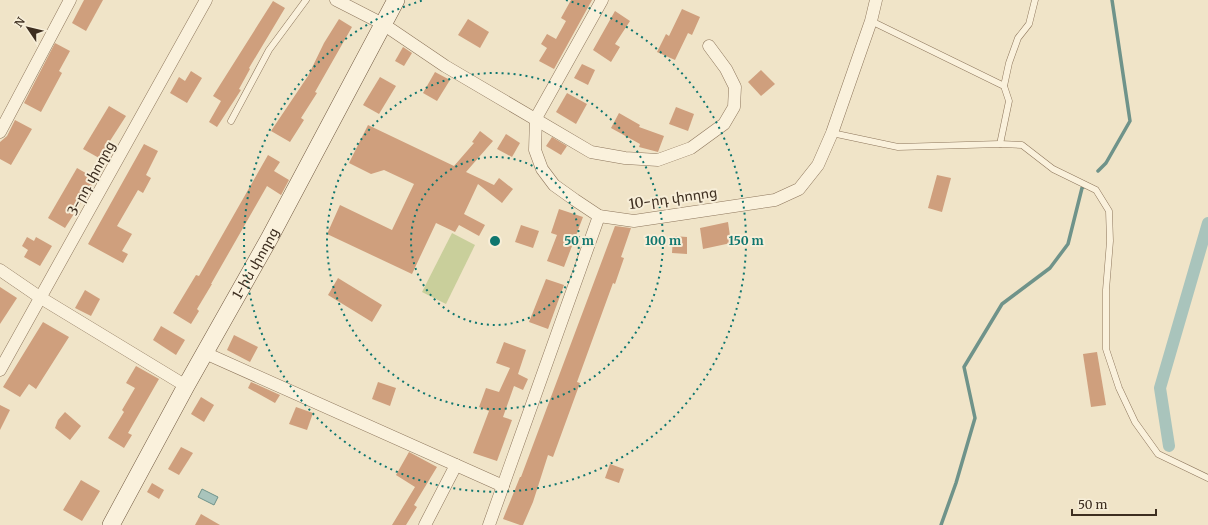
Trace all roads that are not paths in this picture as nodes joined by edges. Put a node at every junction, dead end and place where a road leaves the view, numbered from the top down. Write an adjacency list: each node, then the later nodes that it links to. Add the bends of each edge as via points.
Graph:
1 (70, 0): 15 (street)
2 (206, 0): 20 (street, 3-րդ փողոց)
3 (306, 0): 14 (lane, via 269,50)
4 (336, 0): 10 (street)
5 (396, 0): 10 (main road, 1-ին փողոց)
6 (602, 0): 13 (street)
7 (876, 0): 9 (street, 10-րդ փողոց)
8 (1035, 0): 12 (lane, via 1029,24 1018,38)
9 (871, 21): 12 (lane); 16 (street, 10-րդ փողոց)
10 (383, 24): 13 (street, via 445,66); 21 (main road, 1-ին փողոց)
11 (710, 46): 13 (street, via 735,87 734,107 724,124 690,148 658,160 591,152)
12 (1004, 86): 17 (lane, via 1009,101)
13 (536, 118): 18 (street, via 535,150 542,169 554,185)
14 (231, 121)
15 (0, 132)
16 (832, 133): 17 (lane, via 898,147); 18 (street, 10-րդ փողոց, via 818,165 799,189 775,200 634,221)
17 (1000, 144): 25 (lane, via 1022,145 1053,169 1096,190 1103,200 1109,211 1110,241 1106,290 1106,349 1119,388 1135,422 1158,454)
18 (599, 216): 26 (street)
19 (0, 270): 20 (street)
20 (41, 298): 22 (street, 3-րդ փողոց); 23 (street)
21 (205, 353): 23 (main road, 1-ին փողոց); 24 (street)
22 (0, 370)
23 (186, 386): 27 (main road, 1-ին փողոց)
24 (456, 465): 26 (street); 28 (street)
25 (1208, 478)
26 (503, 486): 29 (street)
27 (111, 525)
28 (425, 525)
29 (489, 525)

